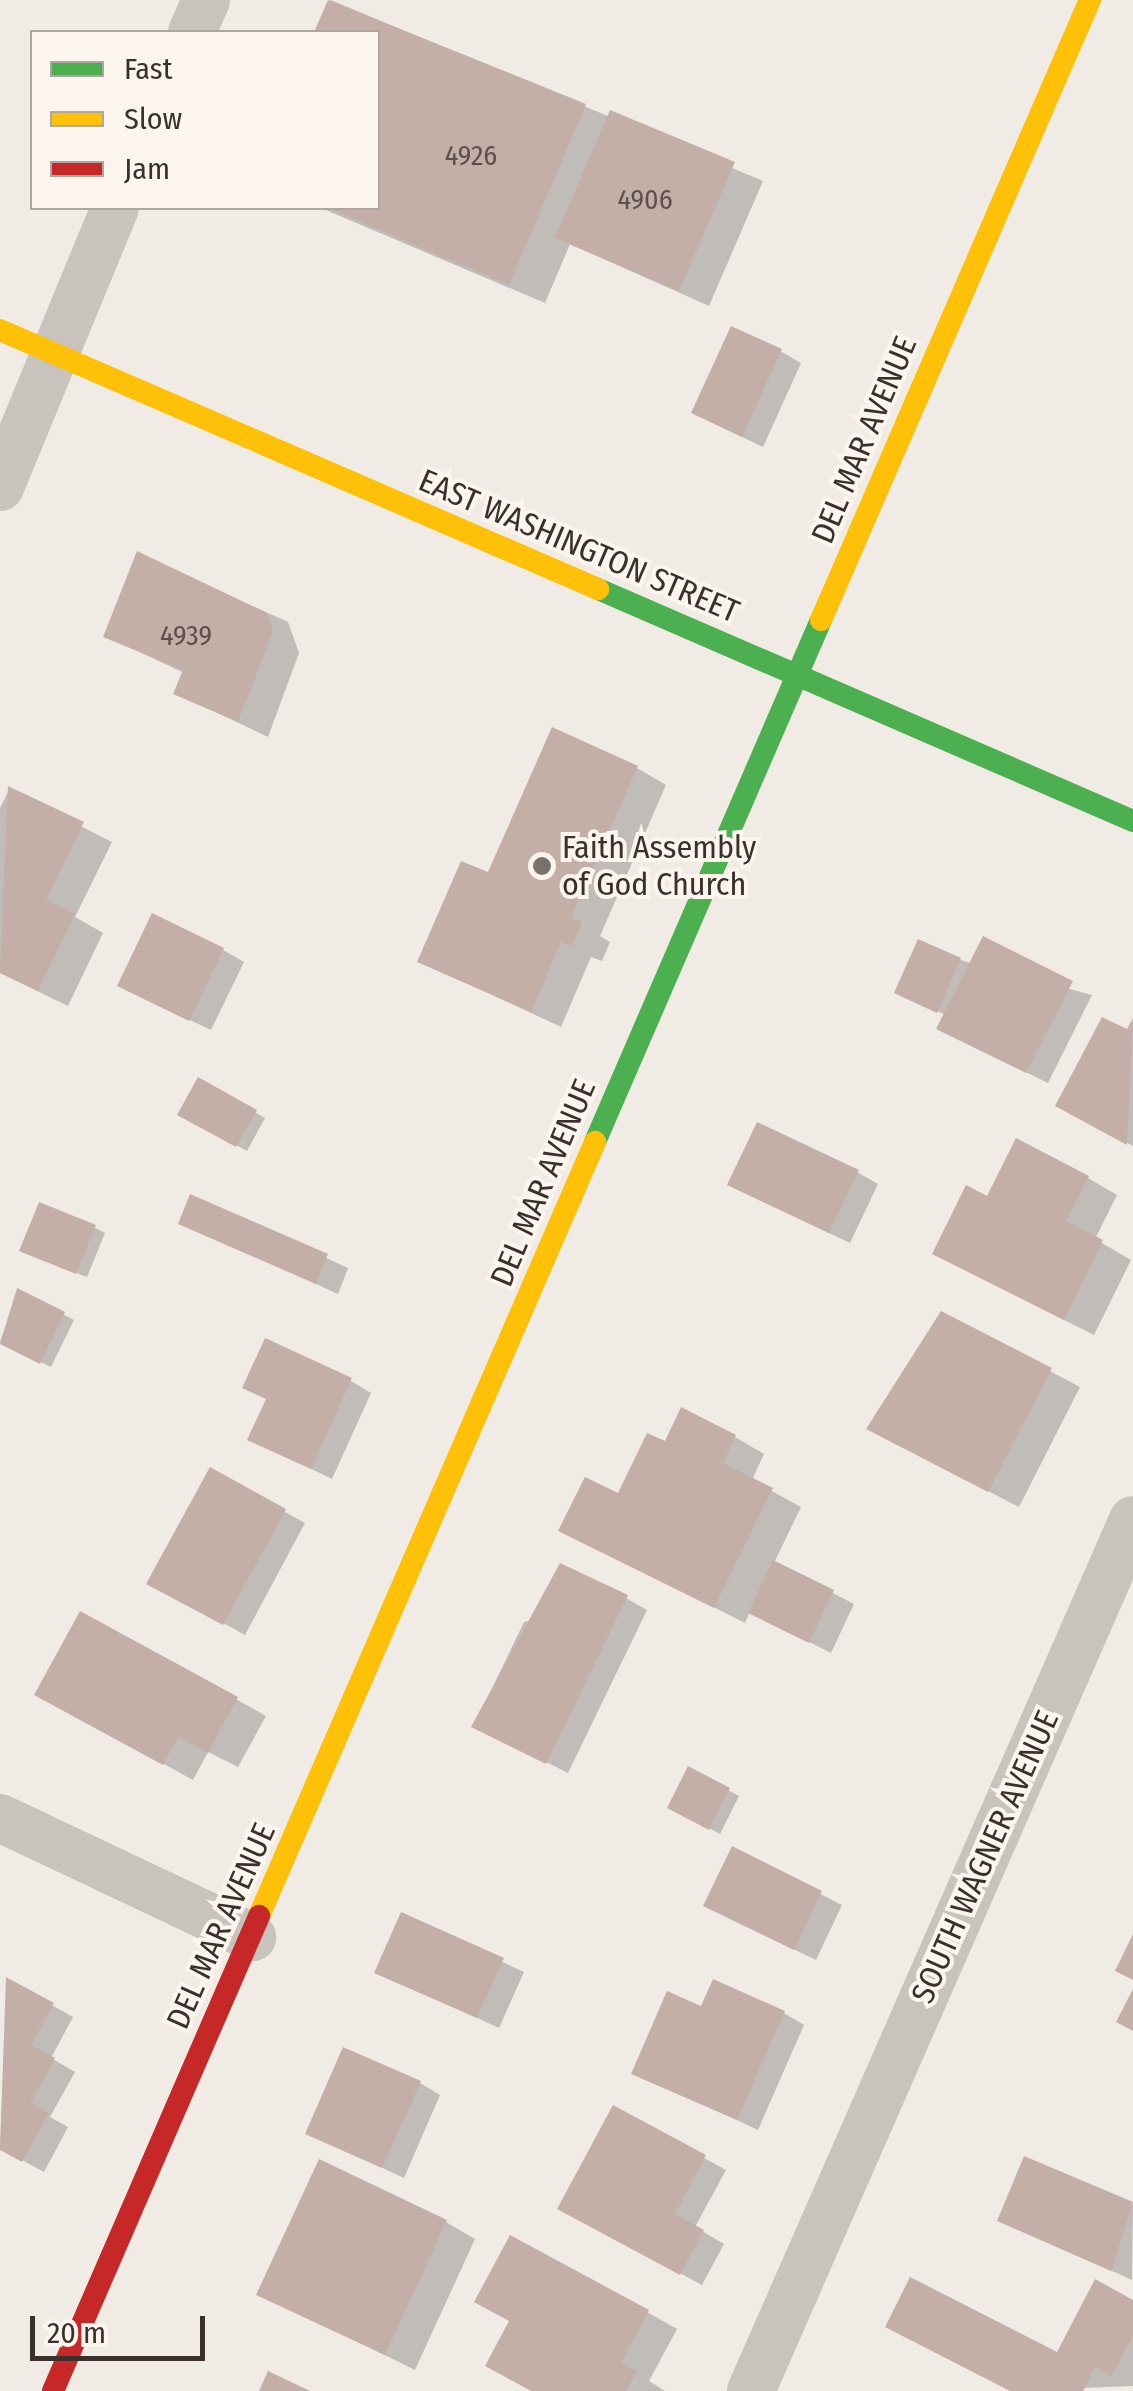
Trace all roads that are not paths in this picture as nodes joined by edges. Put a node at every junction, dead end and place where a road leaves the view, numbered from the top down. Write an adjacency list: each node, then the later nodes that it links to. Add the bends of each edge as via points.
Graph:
1 (206, 0): 3 (street)
2 (1090, 0): 8 (street, DEL MAR AVENUE)
3 (193, 30)
4 (114, 210): 6 (street)
5 (0, 330): 6 (street, EAST WASHINGTON STREET)
6 (58, 355): 7 (street); 8 (street, EAST WASHINGTON STREET)
7 (0, 487)
8 (798, 676): 9 (street, EAST WASHINGTON STREET); 12 (street, DEL MAR AVENUE)
9 (1133, 821)
10 (1133, 1520): 14 (street, SOUTH WAGNER AVENUE)
11 (0, 1818): 12 (street)
12 (252, 1937): 13 (street, DEL MAR AVENUE)
13 (53, 2391)
14 (751, 2391)

